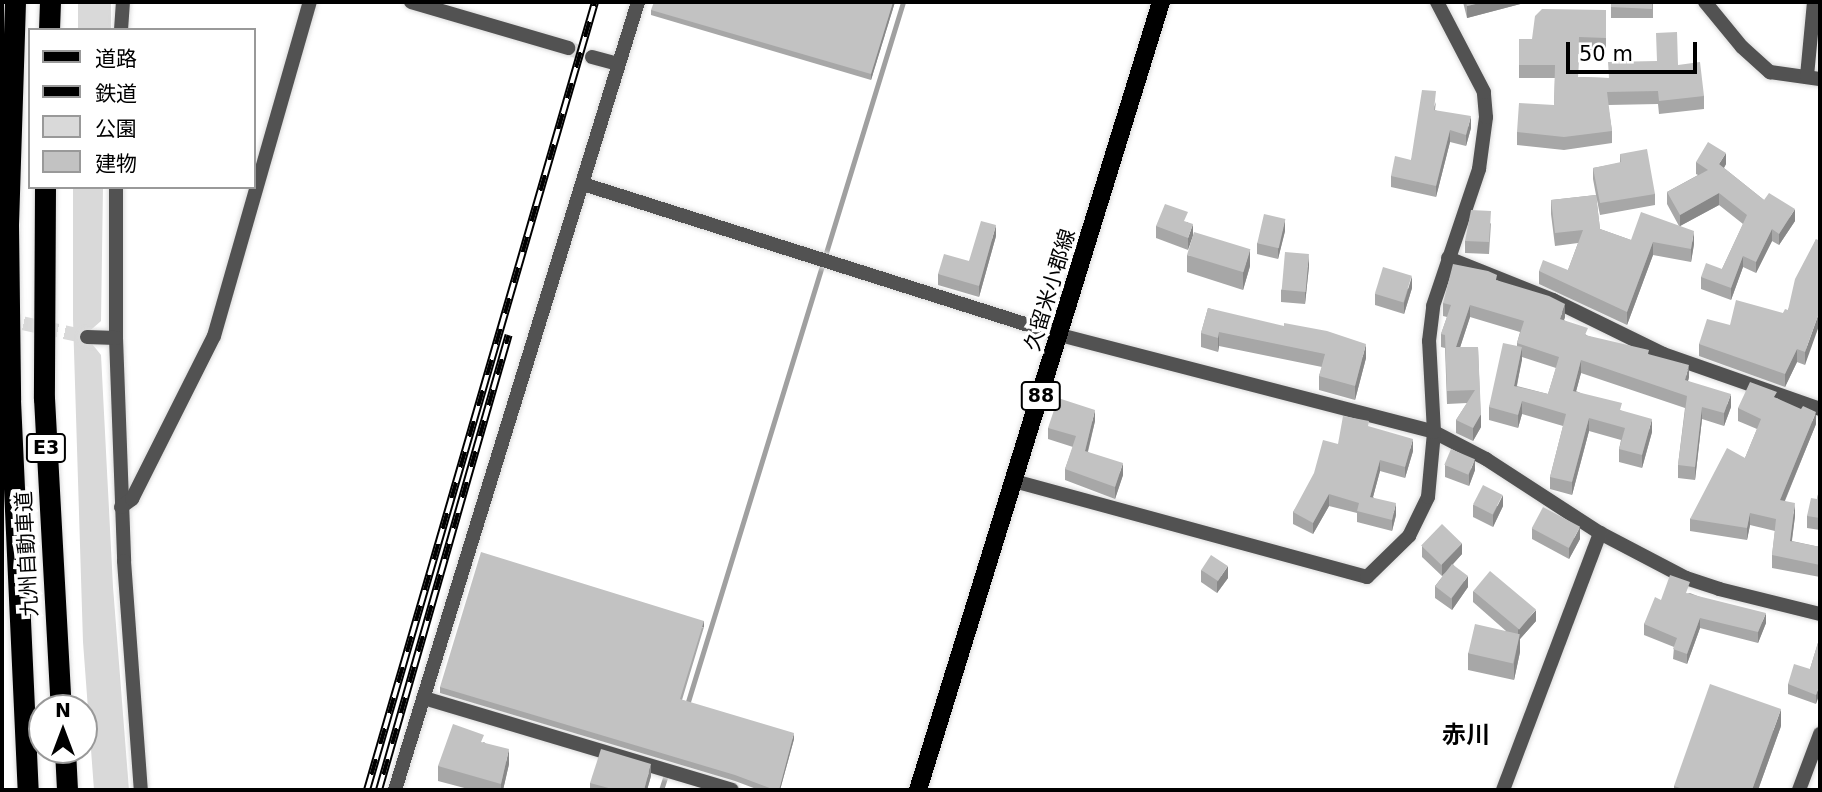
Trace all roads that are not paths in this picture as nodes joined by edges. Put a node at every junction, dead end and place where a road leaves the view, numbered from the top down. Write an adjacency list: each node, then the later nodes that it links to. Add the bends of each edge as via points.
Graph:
1 (15, 2): 34 (highway, 九州自動車道 / E3, via 8,225 10,400)
2 (50, 2): 11 (highway)
3 (123, 2): 12 (street)
4 (310, 2): 27 (street, via 214,336 132,499)
5 (411, 2): 13 (street)
6 (638, 2): 15 (street)
7 (1161, 2): 21 (main road, 久留米小郡線 / 88)
8 (1437, 2): 20 (street, via 1484,92 1486,117 1479,169)
9 (1705, 2): 16 (street, via 1742,47 1770,72)
10 (1814, 2): 16 (street)
11 (49, 28)
12 (121, 28)
13 (568, 48)
14 (592, 57): 15 (street)
15 (618, 64): 17 (street)
16 (1813, 78)
17 (583, 184): 21 (street); 31 (street)
18 (45, 189): 30 (highway, 九州自動車道 / E3, via 44,398)
19 (116, 189): 23 (street)
20 (1448, 258): 24 (street, via 1553,299 1662,354); 25 (street, via 1433,306 1429,341)
21 (1060, 334): 25 (street); 26 (main road, 久留米小郡線 / 88)
22 (87, 337): 23 (street)
23 (116, 338): 27 (street)
24 (1820, 409)
25 (1434, 432): 26 (street, via 1422,515 1409,536 1367,577); 28 (street, via 1486,459)
26 (1014, 481): 39 (main road, 久留米小郡線 / 88)
27 (121, 508): 36 (street)
28 (1600, 533): 29 (street, via 1686,578); 40 (street)
29 (1820, 614)
30 (60, 694)
31 (424, 698): 37 (street); 38 (street)
32 (1820, 734): 41 (street)
33 (66, 764): 35 (highway)
34 (28, 790)
35 (68, 790)
36 (141, 790)
37 (396, 790)
38 (732, 790)
39 (918, 790)
40 (1503, 790)
41 (1799, 790)

